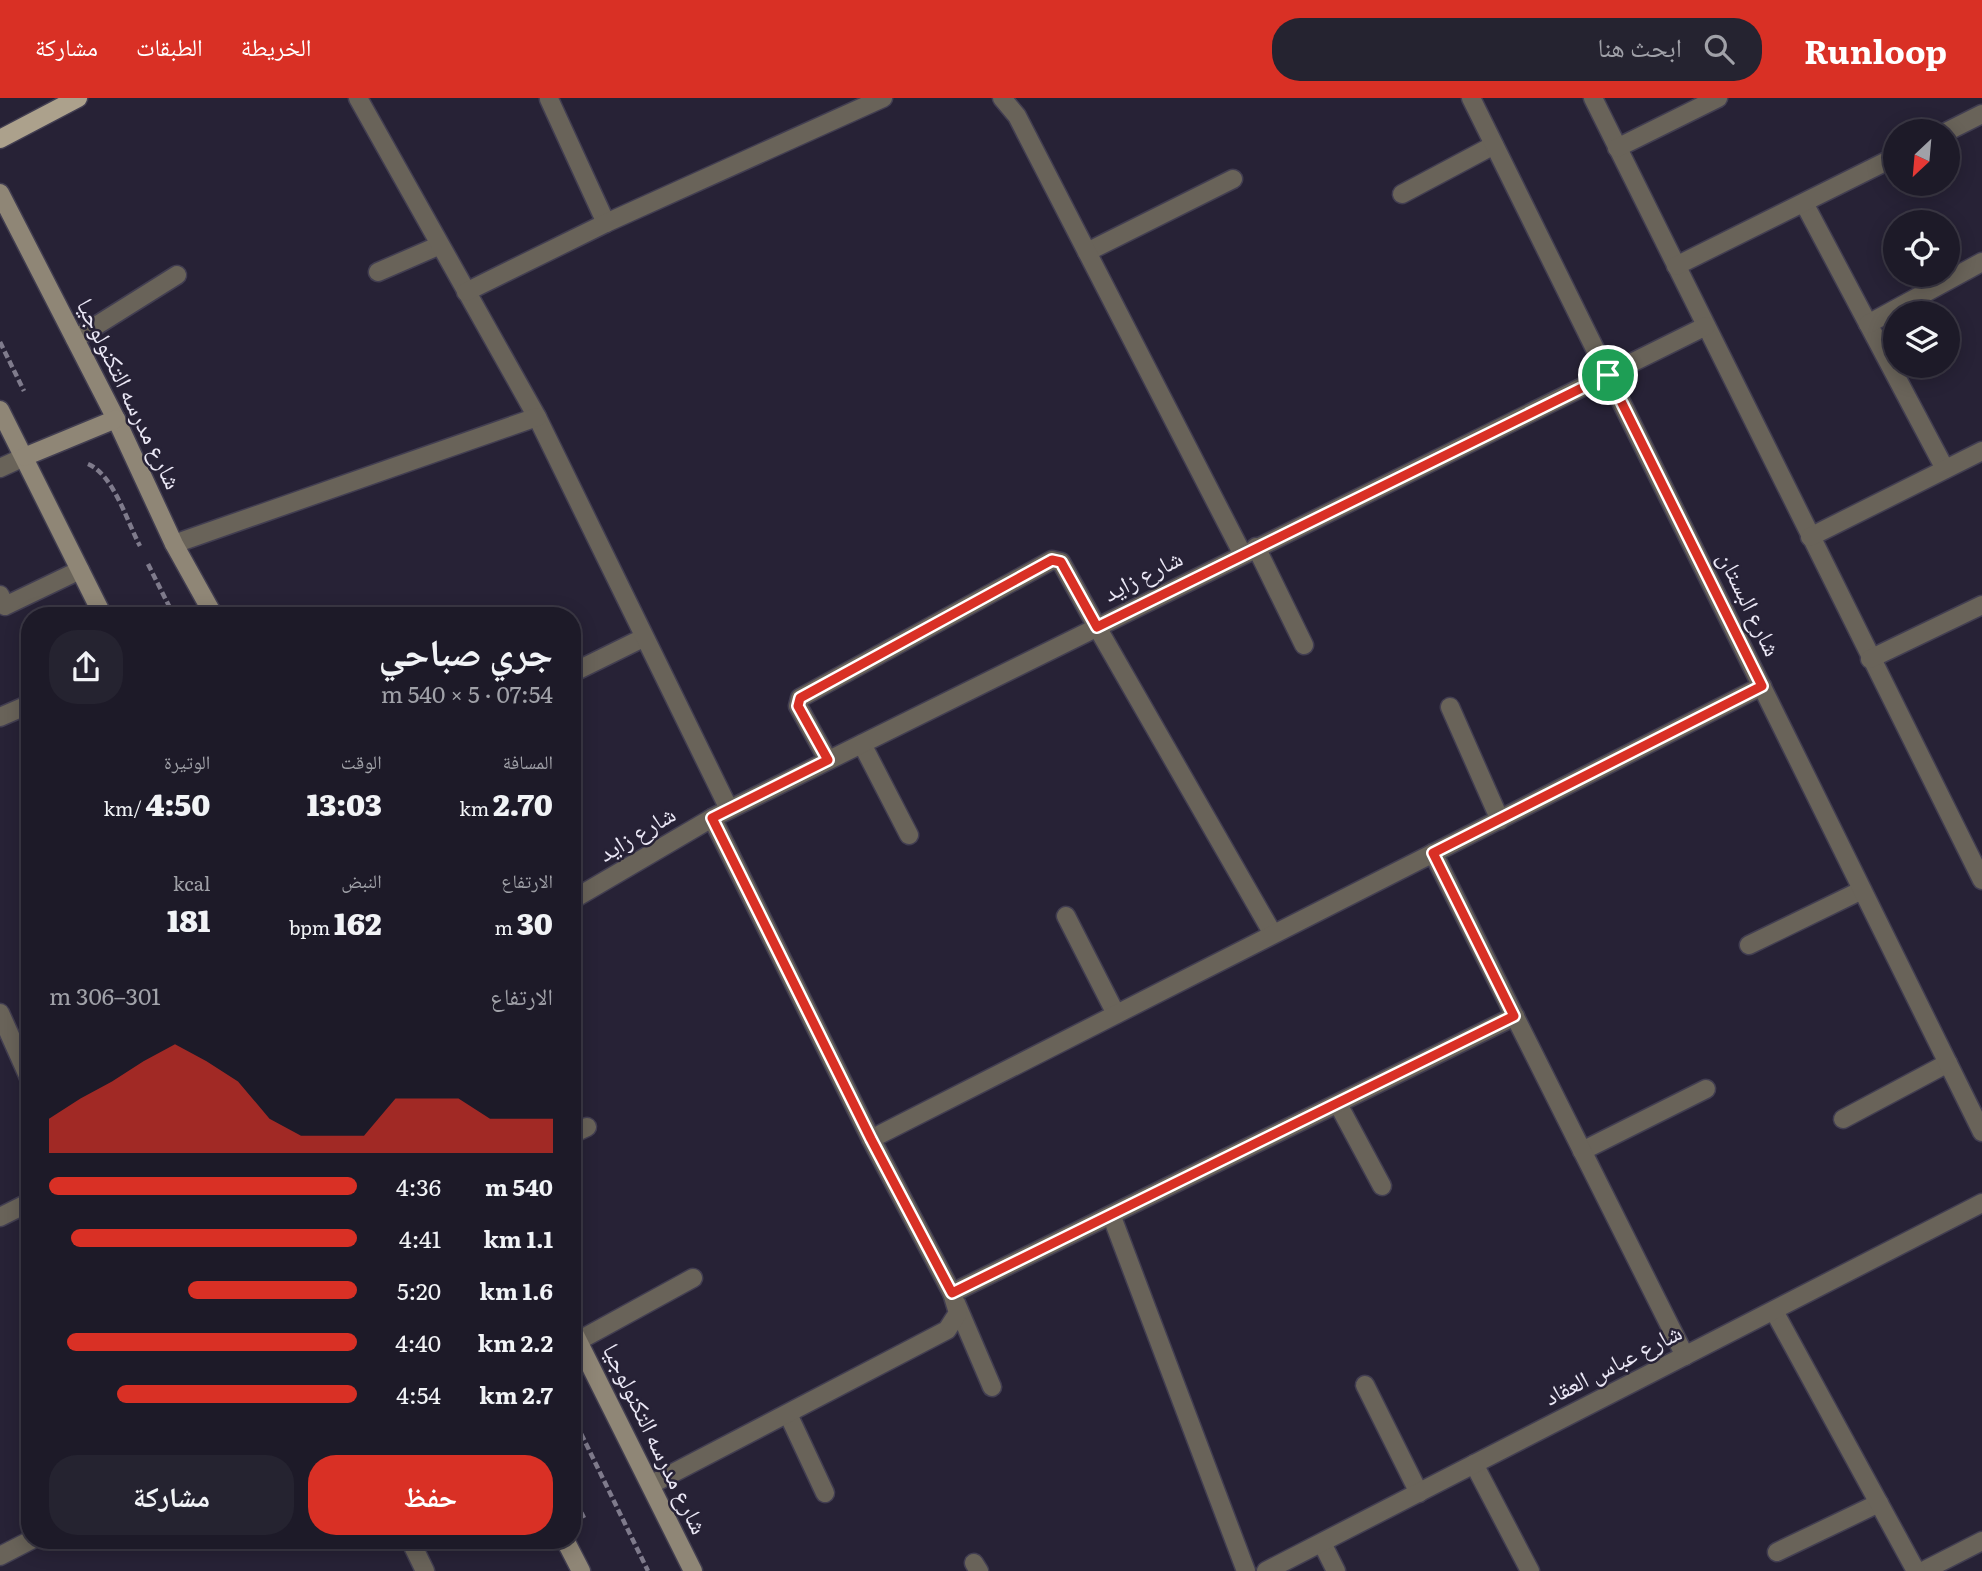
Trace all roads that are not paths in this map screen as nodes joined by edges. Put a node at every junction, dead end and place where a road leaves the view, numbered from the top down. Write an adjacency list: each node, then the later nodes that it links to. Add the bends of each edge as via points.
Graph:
1 (78, 98): 11 (main road)
2 (358, 98): 20 (street)
3 (883, 98): 19 (street)
4 (1002, 98): 21 (street, via 1017,116)
5 (1471, 98): 12 (street, شارع البستان)
6 (1593, 98): 13 (street)
7 (1718, 98): 13 (street)
8 (549, 99): 19 (street)
9 (1982, 114): 10 (street)
10 (1960, 125)
11 (0, 139)
12 (1494, 145): 17 (street); 30 (street, شارع البستان)
13 (1618, 148): 23 (street)
14 (1883, 163): 18 (street)
15 (1233, 179): 21 (street)
16 (0, 192): 29 (street, شارع مدرسه التكنولوجيا)
17 (1402, 194)
18 (1804, 203): 23 (street); 27 (street)
19 (606, 223): 26 (street)
20 (438, 246): 24 (street); 26 (street)
21 (1087, 252): 40 (street)
22 (1982, 262): 27 (street)
23 (1676, 266): 28 (street)
24 (378, 272)
25 (177, 275): 29 (street)
26 (466, 292): 32 (street)
27 (1868, 324): 37 (street)
28 (1706, 326): 30 (street, شارع زايد); 38 (street)
29 (75, 339): 33 (street, شارع مدرسه التكنولوجيا)
30 (1608, 375): 40 (street, شارع زايد); 51 (street, شارع البستان)
31 (1, 412): 35 (street)
32 (537, 417): 39 (street); 47 (street)
33 (116, 419): 35 (street); 39 (street, شارع مدرسه التكنولوجيا)
34 (1982, 451): 37 (street)
35 (24, 457): 36 (street); 41 (street)
36 (0, 468)
37 (1945, 469): 38 (street)
38 (1810, 537): 49 (street)
39 (174, 544): 45 (street, شارع مدرسه التكنولوجيا)
40 (1249, 550): 46 (street, شارع زايد); 48 (street)
41 (80, 570): 42 (street, via 5,606); 44 (street)
42 (0, 595)
43 (1982, 605): 49 (street)
44 (98, 607)
45 (209, 607)
46 (1097, 627): 55 (street, شارع زايد); 56 (street, via 1061,562 1052,560 800,698 798,706); 66 (street)
47 (643, 638): 50 (street); 57 (street)
48 (1304, 645)
49 (1870, 659): 62 (street)
50 (581, 669)
51 (1762, 686): 59 (street); 63 (street, شارع البستان)
52 (1450, 707): 59 (street)
53 (21, 708): 54 (street)
54 (0, 717)
55 (862, 744): 56 (street, شارع زايد); 60 (street)
56 (828, 760): 57 (street, شارع زايد)
57 (729, 809): 58 (street, شارع زايد)
58 (712, 818): 64 (street, شارع زايد); 77 (street)
59 (1500, 820): 61 (street)
60 (909, 835)
61 (1433, 853): 66 (street); 70 (street)
62 (1982, 880)
63 (1862, 890): 67 (street); 72 (street, شارع البستان)
64 (581, 895)
65 (1066, 916): 69 (street)
66 (1273, 934): 69 (street)
67 (1749, 945)
68 (0, 1013): 71 (street)
69 (1116, 1014): 77 (street)
70 (1514, 1016): 74 (street); 78 (street)
71 (21, 1060)
72 (1948, 1063): 75 (street); 76 (street, شارع البستان)
73 (1706, 1089): 78 (street)
74 (1338, 1104): 79 (street); 83 (street)
75 (1843, 1119)
76 (1982, 1132)
77 (871, 1139): 85 (street)
78 (1582, 1151): 89 (street)
79 (1382, 1186)
80 (1982, 1203): 86 (street, شارع عباس العقاد)
81 (21, 1206): 82 (street)
82 (0, 1217)
83 (1112, 1217): 85 (street); 108 (street)
84 (693, 1278): 87 (street)
85 (954, 1298): 91 (street); 92 (street, via 955,1322 947,1330)
86 (1773, 1311): 89 (street, شارع عباس العقاد); 97 (street)
87 (581, 1332)
88 (581, 1347): 94 (street, شارع مدرسه التكنولوجيا)
89 (1685, 1356): 93 (street, شارع عباس العقاد)
90 (1364, 1385): 96 (street)
91 (992, 1387)
92 (788, 1414): 94 (street); 95 (street)
93 (1474, 1464): 96 (street, شارع عباس العقاد); 111 (street)
94 (652, 1484): 107 (street, شارع مدرسه التكنولوجيا)
95 (825, 1493)
96 (1419, 1493): 99 (street, شارع عباس العقاد)
97 (1880, 1503): 103 (street); 112 (street)
98 (1982, 1541): 113 (street)
99 (1322, 1543): 109 (street, شارع عباس العقاد); 110 (street)
100 (21, 1545): 104 (street)
101 (414, 1549): 105 (street)
102 (570, 1549): 106 (street)
103 (1777, 1552)
104 (0, 1556)
105 (425, 1571)
106 (581, 1571)
107 (693, 1571)
108 (1246, 1571)
109 (1266, 1571)
110 (1336, 1571)
111 (1530, 1571)
112 (1916, 1571)
113 (1923, 1571)

